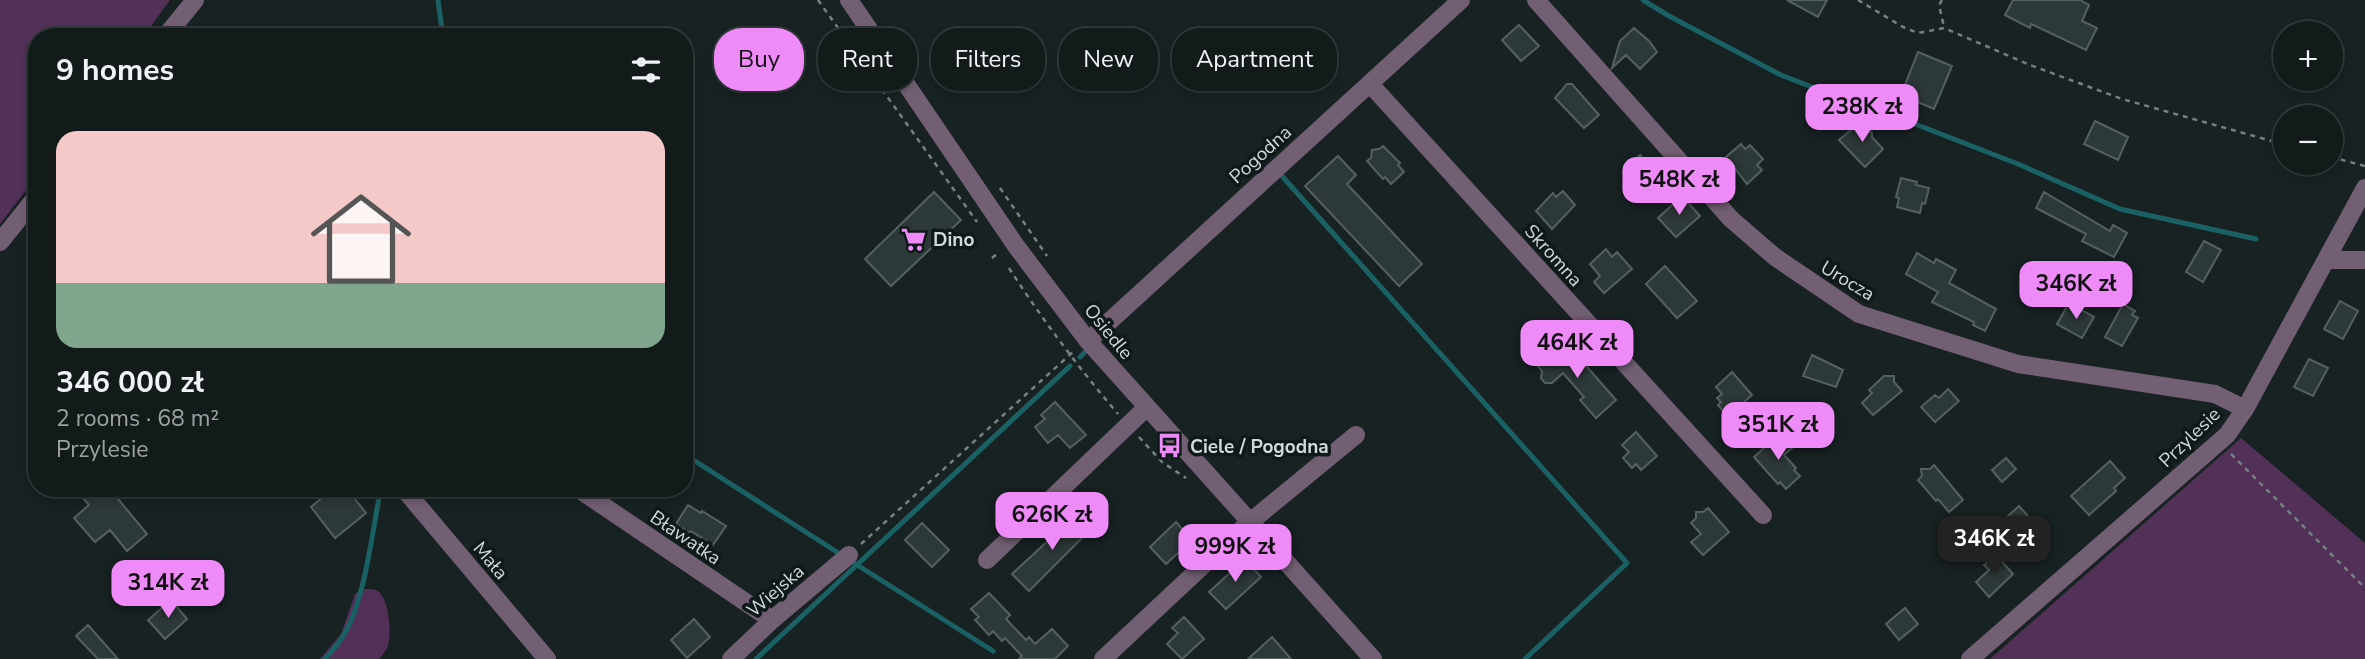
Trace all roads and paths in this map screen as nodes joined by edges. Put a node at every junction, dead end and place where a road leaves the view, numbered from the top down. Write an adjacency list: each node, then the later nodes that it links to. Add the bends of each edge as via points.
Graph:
1 (195, 0): 7 (street)
2 (849, 0): 20 (street, Osiedle, via 1016,246)
3 (1461, 0): 9 (street, Pogodna)
4 (1536, 0): 22 (street, Urocza, via 1731,219 1776,257 1859,314 2018,364 2216,394)
5 (1858, 0): 8 (path, via 1918,33)
6 (1942, 0): 8 (path)
7 (172, 28)
8 (1944, 28): 10 (path, via 2122,100)
9 (1370, 84): 20 (street, Pogodna); 27 (street, Skromna)
10 (2273, 141)
11 (2343, 161): 12 (path)
12 (2365, 166)
13 (1000, 188): 19 (path)
14 (2365, 188): 17 (street, Przylesie)
15 (28, 207): 16 (street)
16 (0, 242)
17 (2326, 260): 18 (street); 22 (street, Przylesie)
18 (2365, 260)
19 (1051, 262)
20 (1088, 341): 21 (street, Osiedle); 29 (path)
21 (1146, 408): 28 (street, Osiedle); 30 (street)
22 (2245, 409): 24 (street, Przylesie)
23 (1356, 435): 28 (street)
24 (2219, 442): 31 (path); 37 (street, Przylesie)
25 (411, 497): 33 (street, Mała)
26 (590, 497): 32 (street, Bławatka)
27 (1763, 515)
28 (1249, 523): 35 (street); 36 (street, Osiedle)
29 (849, 555): 32 (street, Wiejska)
30 (987, 560)
31 (2365, 588)
32 (772, 621): 34 (street, Wiejska)
33 (547, 659)
34 (731, 659)
35 (1103, 659)
36 (1373, 659)
37 (1970, 659)

